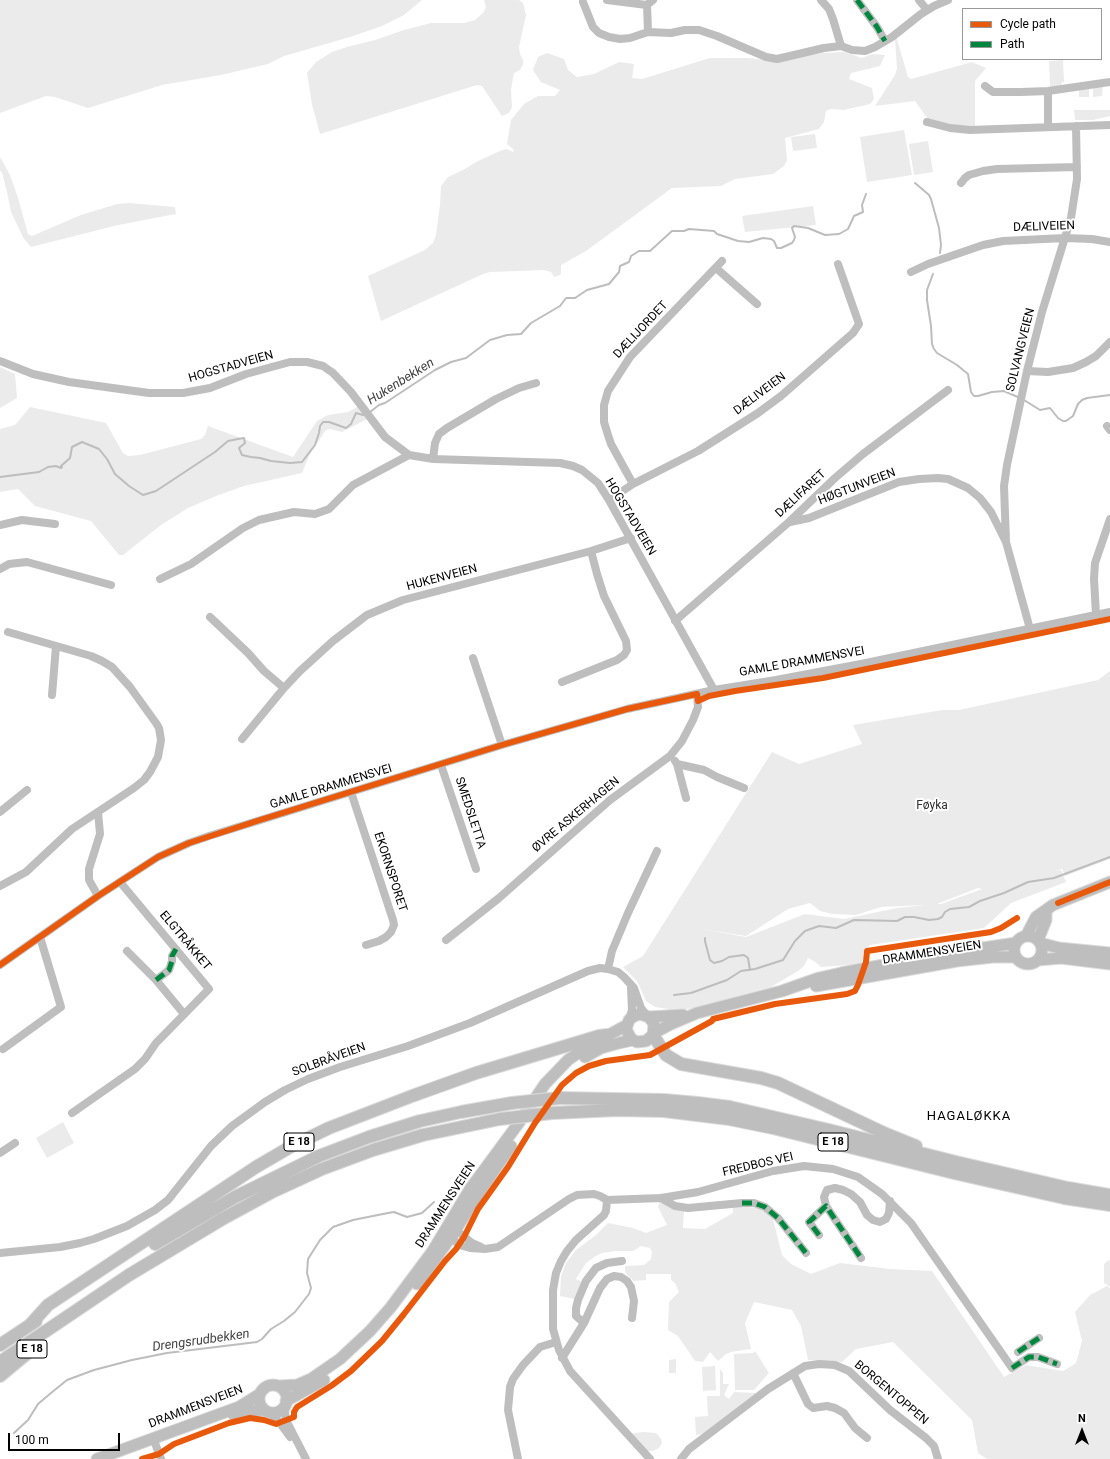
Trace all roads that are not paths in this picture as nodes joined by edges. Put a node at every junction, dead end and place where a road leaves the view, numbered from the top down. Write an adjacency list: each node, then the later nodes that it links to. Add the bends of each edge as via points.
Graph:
1 (607, 0): 7 (street)
2 (820, 0): 11 (street, via 829,9)
3 (857, 0): 10 (street)
4 (919, 0): 8 (street)
5 (948, 0): 8 (street)
6 (583, 2): 9 (street, via 593,27 599,33 620,39)
7 (650, 2): 9 (street)
8 (927, 10): 10 (street)
9 (648, 32): 11 (street, via 702,31 777,59)
10 (886, 41): 11 (street, via 865,51)
11 (841, 46)
12 (1110, 82): 14 (street)
13 (985, 86): 14 (street, via 993,92)
14 (1048, 91): 18 (street)
15 (927, 122): 18 (street, via 970,130)
16 (1110, 125): 17 (street)
17 (1076, 126): 18 (street); 19 (street, SOLVANGVEIEN)
18 (1048, 127)
19 (1077, 167): 20 (street, via 997,169 969,175); 21 (street, SOLVANGVEIEN, via 1075,199)
20 (961, 183)
21 (1065, 238): 22 (street, DÆLIVEIEN, via 1092,238); 26 (street, DÆLIVEIEN, via 1003,241 983,245); 30 (street, SOLVANGVEIEN)
22 (1110, 242)
23 (722, 261): 25 (street, DÆLIJORDET)
24 (838, 264): 35 (street, DÆLIVEIEN, via 859,324 853,333 758,413 698,451)
25 (716, 268): 27 (street); 35 (street, DÆLIJORDET, via 630,357 608,391 604,405 604,422 611,444)
26 (911, 272)
27 (757, 304)
28 (1110, 342): 30 (street, via 1096,356 1073,368 1048,372)
29 (0, 361): 33 (street, HOGSTADVEIEN, via 33,374 69,382 149,393 183,393 210,388 246,374 290,362 307,362 323,366 334,373 352,392 385,437)
30 (1027, 371): 42 (street, SOLVANGVEIEN, via 1004,486)
31 (536, 383): 34 (street, via 496,399 447,428 439,434 435,442)
32 (948, 390): 38 (street, DÆLIFARET, via 863,454)
33 (409, 455): 34 (street, HOGSTADVEIEN); 45 (street, via 353,485 336,503 321,513 310,514 300,511 259,520 191,564)
34 (433, 459): 36 (street, HOGSTADVEIEN, via 560,463 582,470 594,479)
35 (633, 484): 36 (street, DÆLIVEIEN)
36 (609, 500): 41 (street, HOGSTADVEIEN)
37 (1110, 519): 48 (street, via 1095,563)
38 (789, 522): 42 (street, HØGTUNVEIEN, via 810,518 898,482 938,478 948,479 968,488 980,498 991,512); 50 (street, DÆLIFARET)
39 (55, 524): 40 (street, via 22,520)
40 (0, 525)
41 (631, 538): 43 (street, HUKENVEIEN); 50 (street, HOGSTADVEIEN)
42 (1006, 542): 51 (street, HØGTUNVEIEN)
43 (591, 551): 55 (street, via 604,596 626,641 627,650 617,660); 56 (street, HUKENVEIEN, via 381,608 341,634)
44 (0, 569): 46 (street, via 9,564 27,562)
45 (160, 579)
46 (111, 586)
47 (1110, 612): 48 (street, GAMLE DRAMMENSVEI)
48 (1096, 615): 51 (street, GAMLE DRAMMENSVEI)
49 (210, 617): 56 (street)
50 (675, 621): 57 (street, HOGSTADVEIEN)
51 (1030, 629): 57 (street, GAMLE DRAMMENSVEI)
52 (8, 632): 53 (street)
53 (56, 646): 59 (street); 70 (street, via 91,656 112,667 130,687 159,728 161,740 158,757 150,772 134,788)
54 (473, 658): 61 (street)
55 (562, 682)
56 (284, 688): 60 (street, HUKENVEIEN)
57 (714, 690): 58 (street, GAMLE DRAMMENSVEI)
58 (697, 694): 61 (street, GAMLE DRAMMENSVEI, via 620,711); 62 (street, ØVRE ASKERHAGEN, via 698,707 693,720 682,741)
59 (52, 695)
60 (242, 739)
61 (502, 745): 64 (street, GAMLE DRAMMENSVEI)
62 (670, 756): 63 (street); 80 (street, ØVRE ASKERHAGEN, via 610,800 499,898)
63 (677, 764): 65 (street, via 704,770); 68 (street)
64 (441, 765): 67 (street, GAMLE DRAMMENSVEI); 72 (street, SMEDSLETTA)
65 (744, 788)
66 (27, 790): 69 (street)
67 (351, 792): 73 (street, GAMLE DRAMMENSVEI, via 189,843 158,857); 83 (street, EKORNSPORET, via 394,925 386,937)
68 (686, 798)
69 (0, 812)
70 (98, 812): 75 (street, via 72,828 26,872); 76 (street, via 100,834 89,869 89,880)
71 (657, 851): 91 (street, via 612,951)
72 (476, 869)
73 (120, 882): 76 (street, GAMLE DRAMMENSVEI); 84 (street, ELGTRÅKKET)
74 (1110, 882): 77 (main road, via 1058,903)
75 (0, 886)
76 (98, 896): 79 (street, GAMLE DRAMMENSVEI)
77 (1046, 911): 78 (main road, via 1036,917); 81 (main road)
78 (1026, 936): 81 (main road, via 1033,937); 82 (main road)
79 (40, 937): 90 (street, GAMLE DRAMMENSVEI); 102 (street, via 61,1007)
80 (446, 940)
81 (1039, 942): 86 (main road, via 1059,948); 88 (main road, via 1042,952)
82 (1016, 943): 87 (main road); 94 (main road, DRAMMENSVEIEN, via 841,973)
83 (366, 945)
84 (176, 949): 92 (street, via 169,970); 96 (street, ELGTRÅKKET, via 209,989)
85 (127, 951): 92 (street)
86 (1110, 954)
87 (1015, 957): 88 (main road, via 1026,964); 94 (main road, DRAMMENSVEIEN, via 957,961)
88 (1038, 960): 89 (main road, via 1061,958)
89 (1110, 964)
90 (0, 965)
91 (608, 969): 93 (street, via 618,972); 115 (street, SOLBRÅVEIEN, via 588,971 470,1022 408,1046 340,1067 285,1090 232,1126 211,1146 168,1200 127,1226 80,1243)
92 (156, 980): 96 (street)
93 (630, 984): 97 (street, via 641,1008); 98 (street, via 632,1010)
94 (782, 991): 95 (main road, DRAMMENSVEIEN)
95 (698, 1013): 97 (main road, DRAMMENSVEIEN); 100 (main road, DRAMMENSVEIEN, via 671,1024)
96 (184, 1014): 103 (street, ELGTRÅKKET, via 135,1069)
97 (648, 1016): 98 (main road, via 640,1014); 100 (main road, via 654,1024)
98 (628, 1022): 99 (main road, DRAMMENSVEIEN); 101 (main road, via 627,1034)
99 (607, 1035): 113 (main road, DRAMMENSVEIEN, via 568,1060 545,1084 470,1189); 122 (highway, E 18, via 469,1075 329,1128 292,1146 256,1167 48,1305)
100 (655, 1037): 101 (main road, via 642,1042); 106 (highway, E 18, via 666,1055 681,1064 778,1083)
101 (633, 1040): 113 (main road, DRAMMENSVEIEN, via 595,1051 572,1066 553,1084)
102 (3, 1049)
103 (72, 1112)
104 (15, 1143): 105 (street)
105 (0, 1153)
106 (956, 1162): 107 (highway, E 18); 122 (highway, E 18, bridge, via 730,1107 664,1100 560,1098 512,1103 420,1121 319,1156 183,1226)
107 (1110, 1195)
108 (661, 1198): 109 (street, FREDBOS VEI); 110 (street, FREDBOS VEI, via 698,1192 773,1171 804,1166 833,1169 858,1177); 116 (street, via 674,1206 688,1208 742,1203 754,1203 765,1207 778,1218)
109 (608, 1200): 113 (street, FREDBOS VEI, via 594,1194 577,1195 498,1247 470,1248 459,1244); 124 (street, via 604,1215 576,1240 560,1261 553,1290)
110 (890, 1201): 111 (street, via 889,1213 886,1219 880,1222 873,1220 860,1202 843,1190 826,1190); 129 (street, FREDBOS VEI, via 911,1222 1012,1368 1029,1357 1038,1357)
111 (826, 1206): 114 (street, via 807,1219); 117 (street)
112 (1110, 1206): 120 (highway, E 18, bridge, via 947,1171 729,1118 664,1111 589,1110 552,1113 500,1119 423,1134 322,1169 272,1192 189,1238)
113 (451, 1232): 132 (main road, DRAMMENSVEIEN, via 432,1252 391,1307 358,1343 311,1380 297,1385); 134 (main road, DRAMMENSVEIEN, via 395,1314 370,1342 327,1378)
114 (819, 1235)
115 (0, 1253)
116 (806, 1254)
117 (861, 1258)
118 (622, 1261): 121 (street, via 606,1263 596,1268 586,1281 576,1308 576,1316)
119 (632, 1318): 121 (street, via 634,1301 631,1287 621,1277 614,1276 607,1279 600,1288)
120 (62, 1320): 128 (highway, E 18); 131 (highway, E 18, via 46,1339)
121 (584, 1323): 127 (street)
122 (30, 1325): 125 (highway, E 18)
123 (1039, 1338): 126 (street)
124 (556, 1342): 127 (street); 142 (street, via 540,1347 523,1365 510,1387 508,1410)
125 (0, 1346)
126 (1018, 1352)
127 (562, 1358): 143 (street, via 581,1385)
128 (0, 1362)
129 (1057, 1364)
130 (793, 1373): 136 (street, via 808,1404 813,1408 827,1406 844,1413 855,1428); 144 (street, BORGENTOPPEN, via 768,1389); 145 (street, BORGENTOPPEN, via 805,1366 820,1364 835,1365 849,1371 890,1410 926,1438 934,1446)
131 (0, 1376)
132 (279, 1386): 133 (main road, via 270,1385); 134 (main road, via 285,1393)
133 (260, 1394): 135 (main road, via 260,1403); 139 (main road, DRAMMENSVEIEN, via 239,1406)
134 (285, 1403): 135 (main road, via 278,1411); 138 (street, via 286,1420)
135 (267, 1411): 137 (main road, DRAMMENSVEIEN, via 232,1414); 138 (street, via 280,1422)
136 (867, 1438)
137 (155, 1443): 140 (main road, DRAMMENSVEIEN); 141 (street)
138 (305, 1457)
139 (96, 1459)
140 (110, 1459)
141 (161, 1459)
142 (518, 1459)
143 (650, 1459)
144 (681, 1459)
145 (938, 1459)

